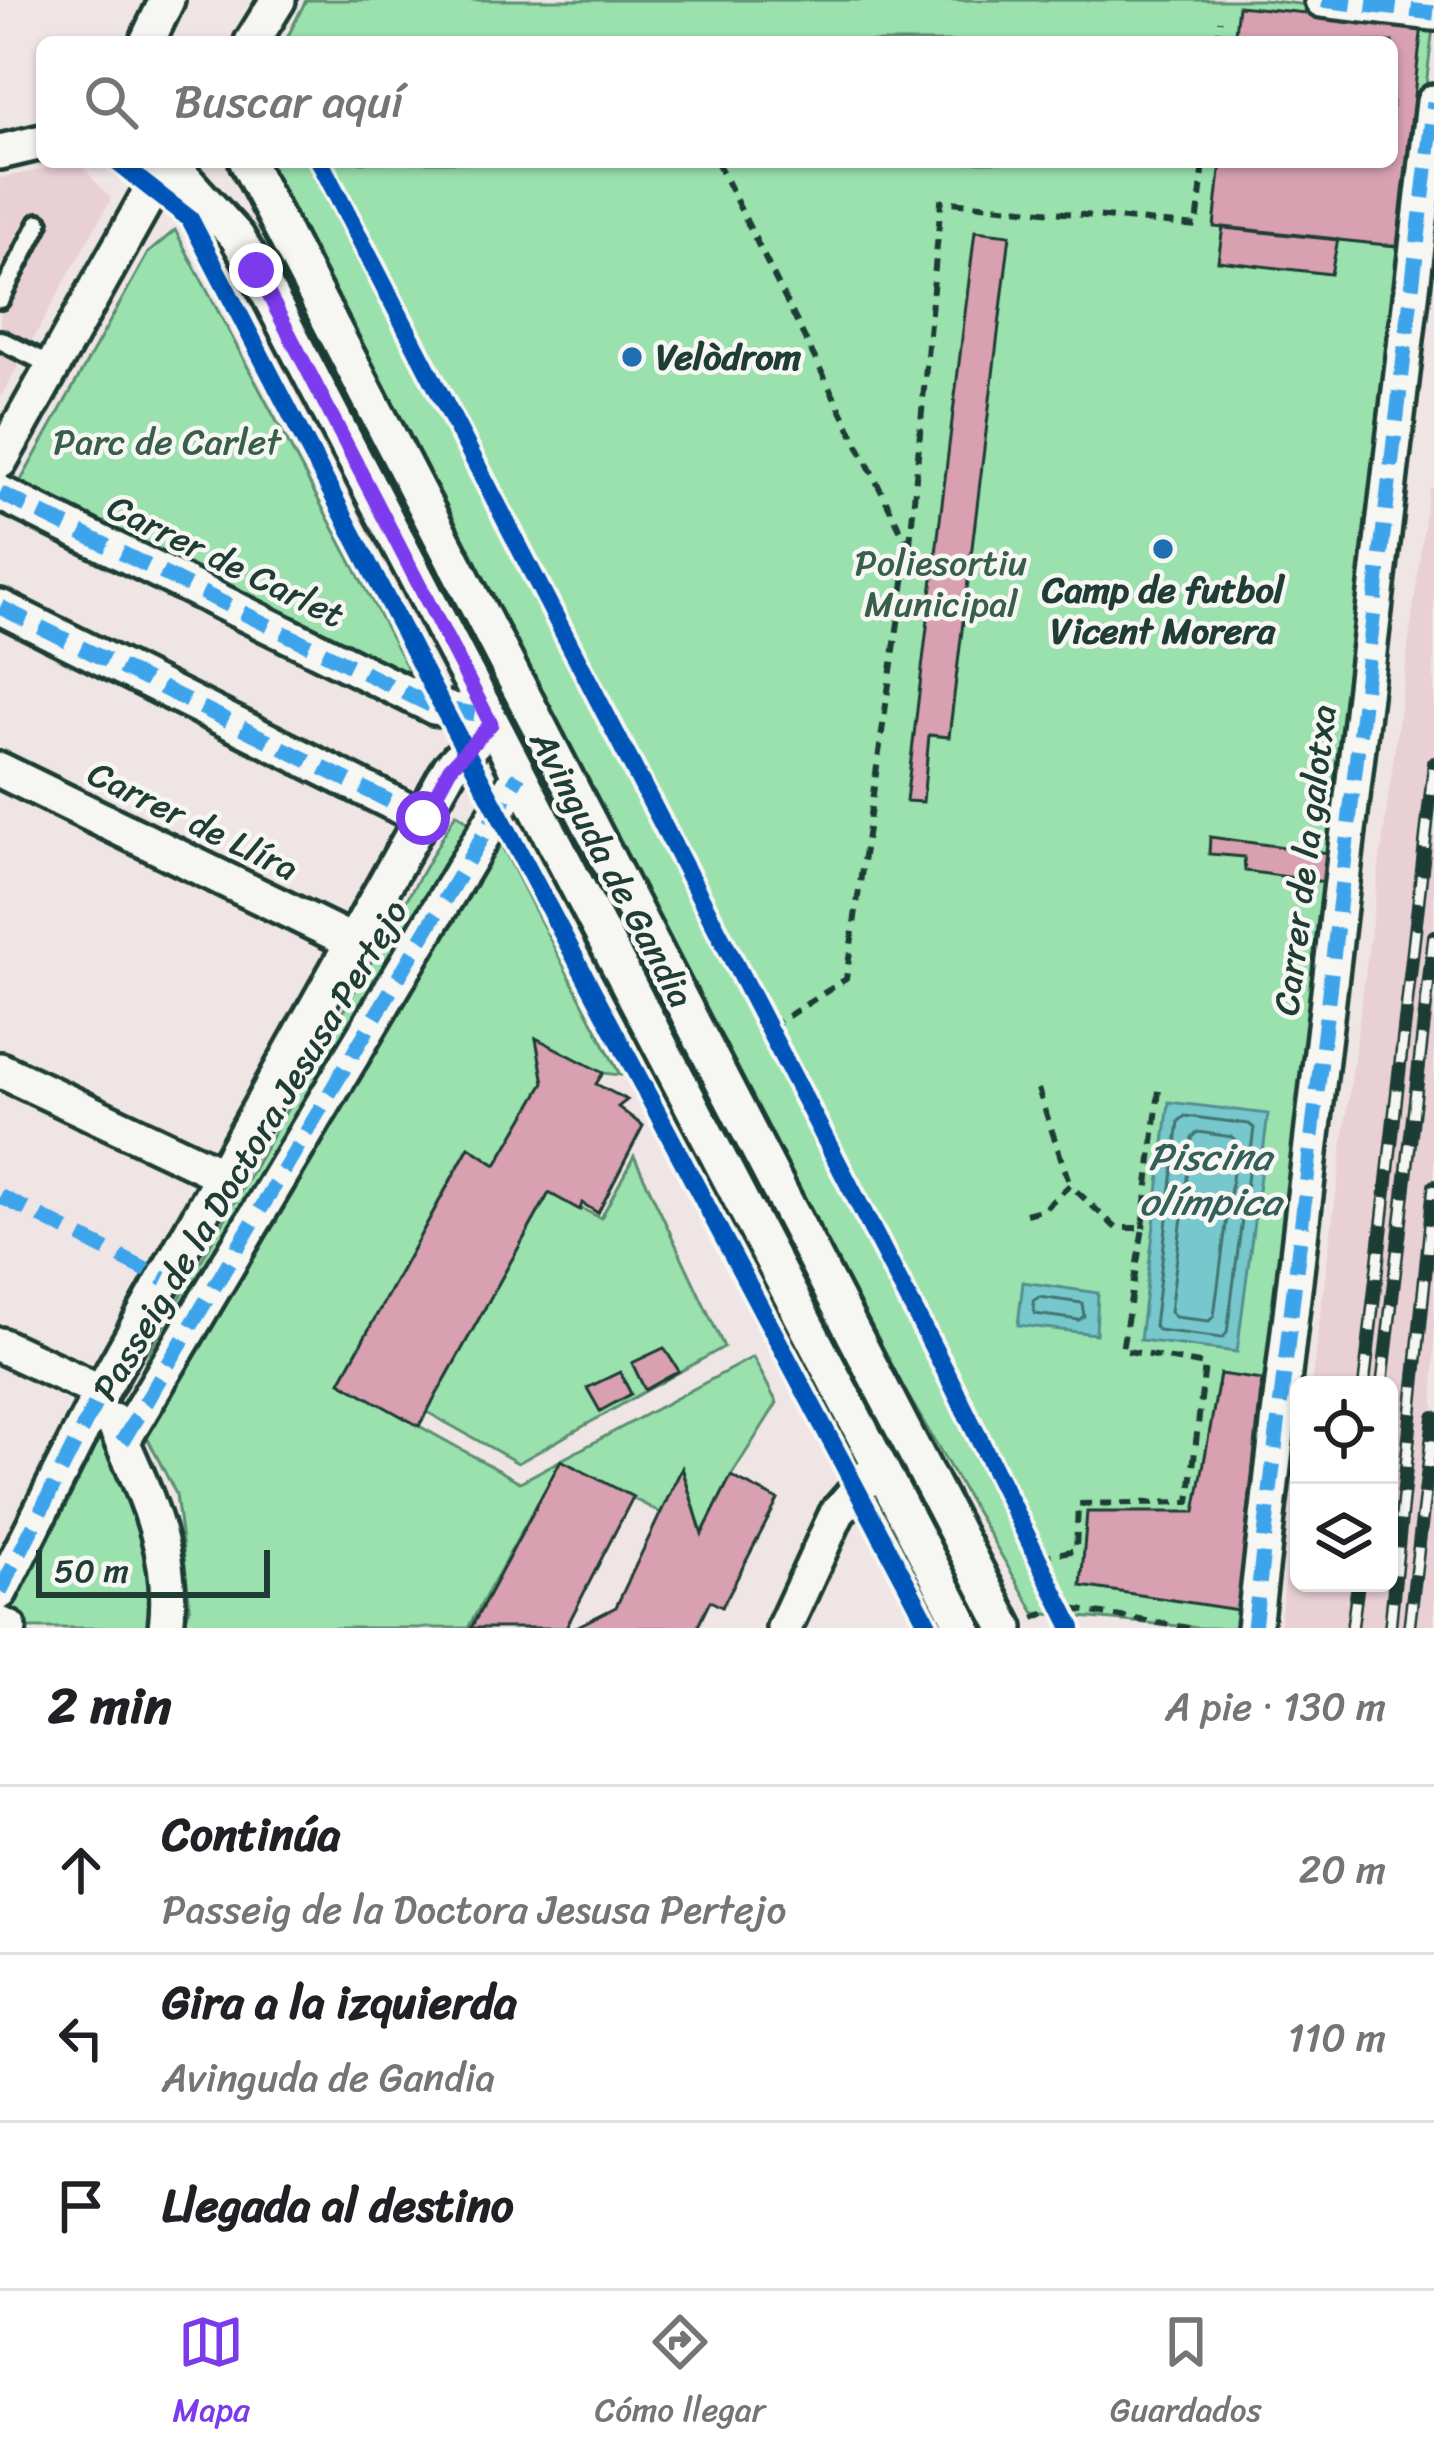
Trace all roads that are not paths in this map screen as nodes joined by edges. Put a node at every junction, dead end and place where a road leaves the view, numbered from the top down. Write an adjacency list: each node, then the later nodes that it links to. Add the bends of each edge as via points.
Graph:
1 (167, 0): 5 (street)
2 (1322, 0): 4 (street)
3 (272, 1): 6 (street)
4 (1434, 14)
5 (150, 36)
6 (255, 36)
7 (1434, 102): 38 (street, Carrer de la galotxa)
8 (36, 143): 9 (street)
9 (0, 152)
10 (168, 168): 16 (street)
11 (177, 168): 20 (street, Avinguda de Gandia, via 246,254)
12 (251, 168): 37 (street, Avinguda de Gandia)
13 (39, 223): 14 (lane)
14 (0, 299)
15 (0, 340): 16 (lane)
16 (53, 366): 17 (street)
17 (0, 461)
18 (0, 494): 20 (street, Carrer de Carlet, via 434,707)
19 (0, 608): 23 (street)
20 (489, 720): 22 (street, Avinguda de Gandia); 23 (street, Passeig de la Doctora Jesusa Pertejo)
21 (0, 770): 24 (street, Carrer de Llíra)
22 (519, 775): 29 (street, Passeig de la Doctora Jesusa Pertejo); 30 (street, Avinguda de Gandia)
23 (423, 818): 24 (street, Passeig de la Doctora Jesusa Pertejo)
24 (352, 942): 26 (street, Passeig de la Doctora Jesusa Pertejo)
25 (0, 1070): 26 (street)
26 (222, 1175): 28 (street, Passeig de la Doctora Jesusa Pertejo)
27 (0, 1345): 28 (street)
28 (101, 1392): 29 (street); 31 (street, Passeig de la Doctora Jesusa Pertejo)
29 (122, 1442): 34 (street, via 158,1524 169,1581)
30 (879, 1465): 35 (street, via 837,1513); 36 (street, Avinguda de Gandia)
31 (0, 1592)
32 (0, 1624): 33 (street)
33 (9, 1628)
34 (166, 1628)
35 (784, 1628)
36 (964, 1628)
37 (1006, 1628)
38 (1254, 1628)

